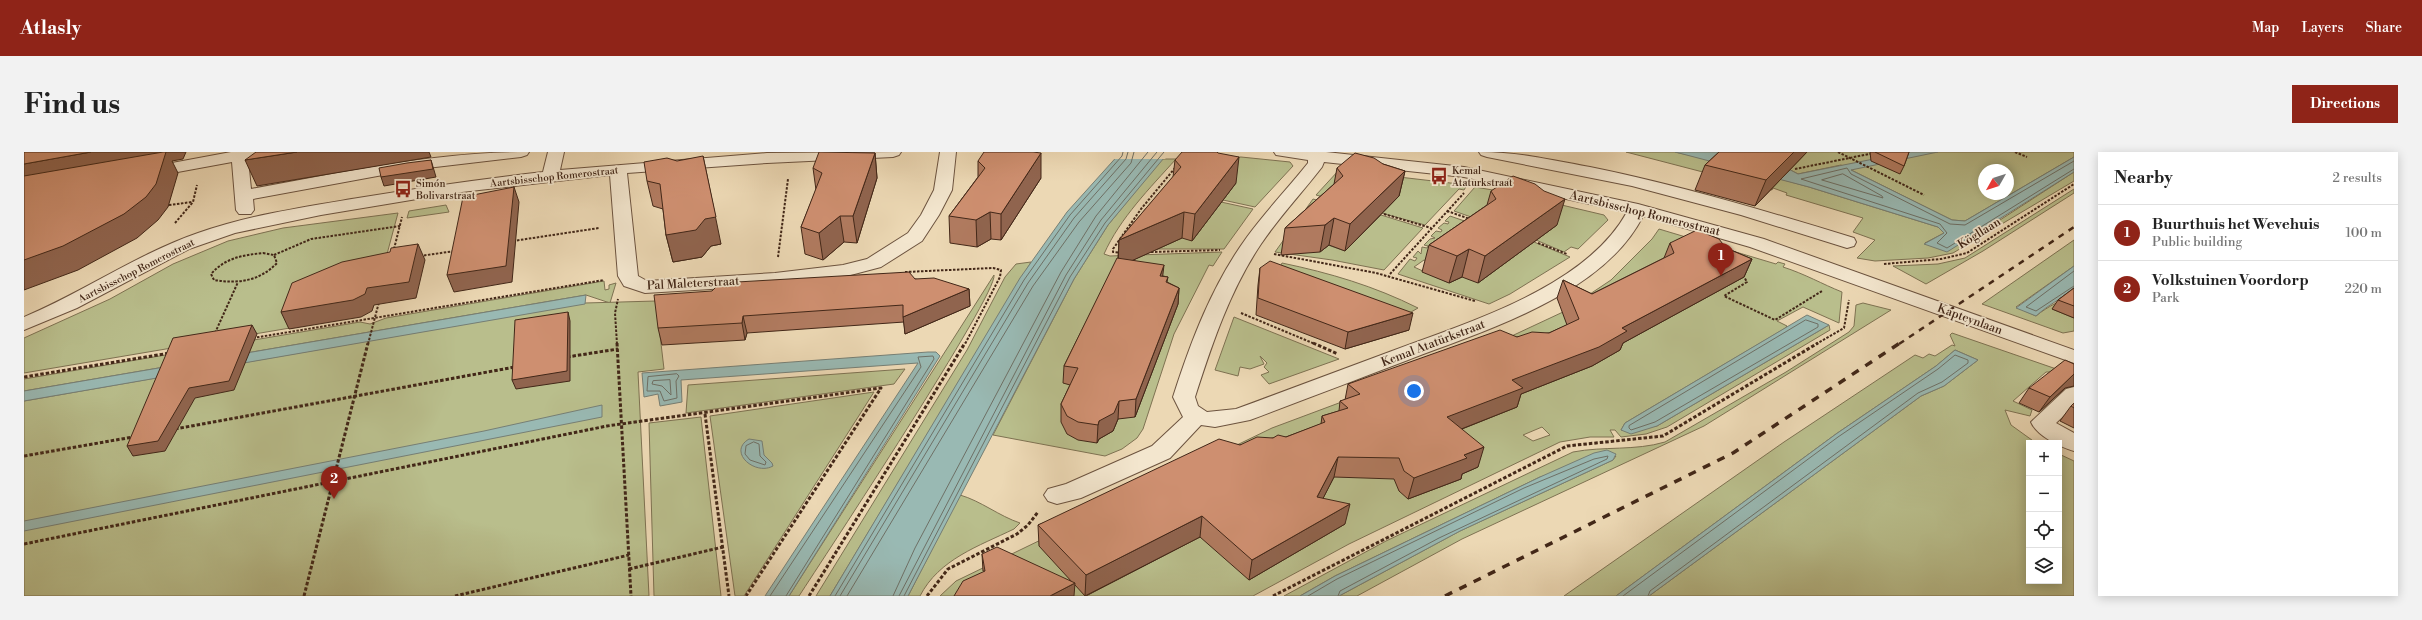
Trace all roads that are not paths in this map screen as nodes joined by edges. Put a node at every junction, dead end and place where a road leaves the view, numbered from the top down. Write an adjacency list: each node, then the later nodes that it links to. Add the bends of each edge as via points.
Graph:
1 (262, 152): 8 (street)
2 (521, 152): 14 (street, via 410,166)
3 (556, 152): 11 (street)
4 (893, 152): 10 (street, Aartsbisschop Romerostraat)
5 (948, 152): 10 (street, Pal Maleterstraat, via 943,190 916,237 874,263 843,271 775,279 645,287 631,282 628,276)
6 (1282, 152): 9 (street, Aartsbisschop Romerostraat)
7 (1494, 153): 13 (street); 17 (street, via 1634,181 1747,211)
8 (239, 154): 12 (street); 14 (street)
9 (1316, 155): 13 (street, Aartsbisschop Romerostraat); 22 (street, via 1316,164 1245,252 1206,328 1184,397 1186,409)
10 (618, 168): 11 (street, Aartsbisschop Romerostraat)
11 (551, 174): 16 (street, Aartsbisschop Romerostraat)
12 (132, 175)
13 (1491, 177): 15 (street, Aartsbisschop Romerostraat)
14 (243, 196): 16 (street)
15 (1638, 209): 18 (street, Aartsbisschop Romerostraat, via 1757,243); 22 (street, Kemal Atatürkstraat, via 1621,238 1589,266 1546,295 1507,315 1242,415 1209,420)
16 (247, 224): 19 (street, Aartsbisschop Romerostraat, via 182,245 98,290)
17 (1846, 242)
18 (1865, 281): 20 (street, Kapteynlaan)
19 (24, 324)
20 (2072, 354)
21 (2074, 394): 23 (street, via 2043,422 2045,427)
22 (1196, 417): 24 (street, via 1161,452 1072,492)
23 (2074, 443)
24 (1057, 496)

